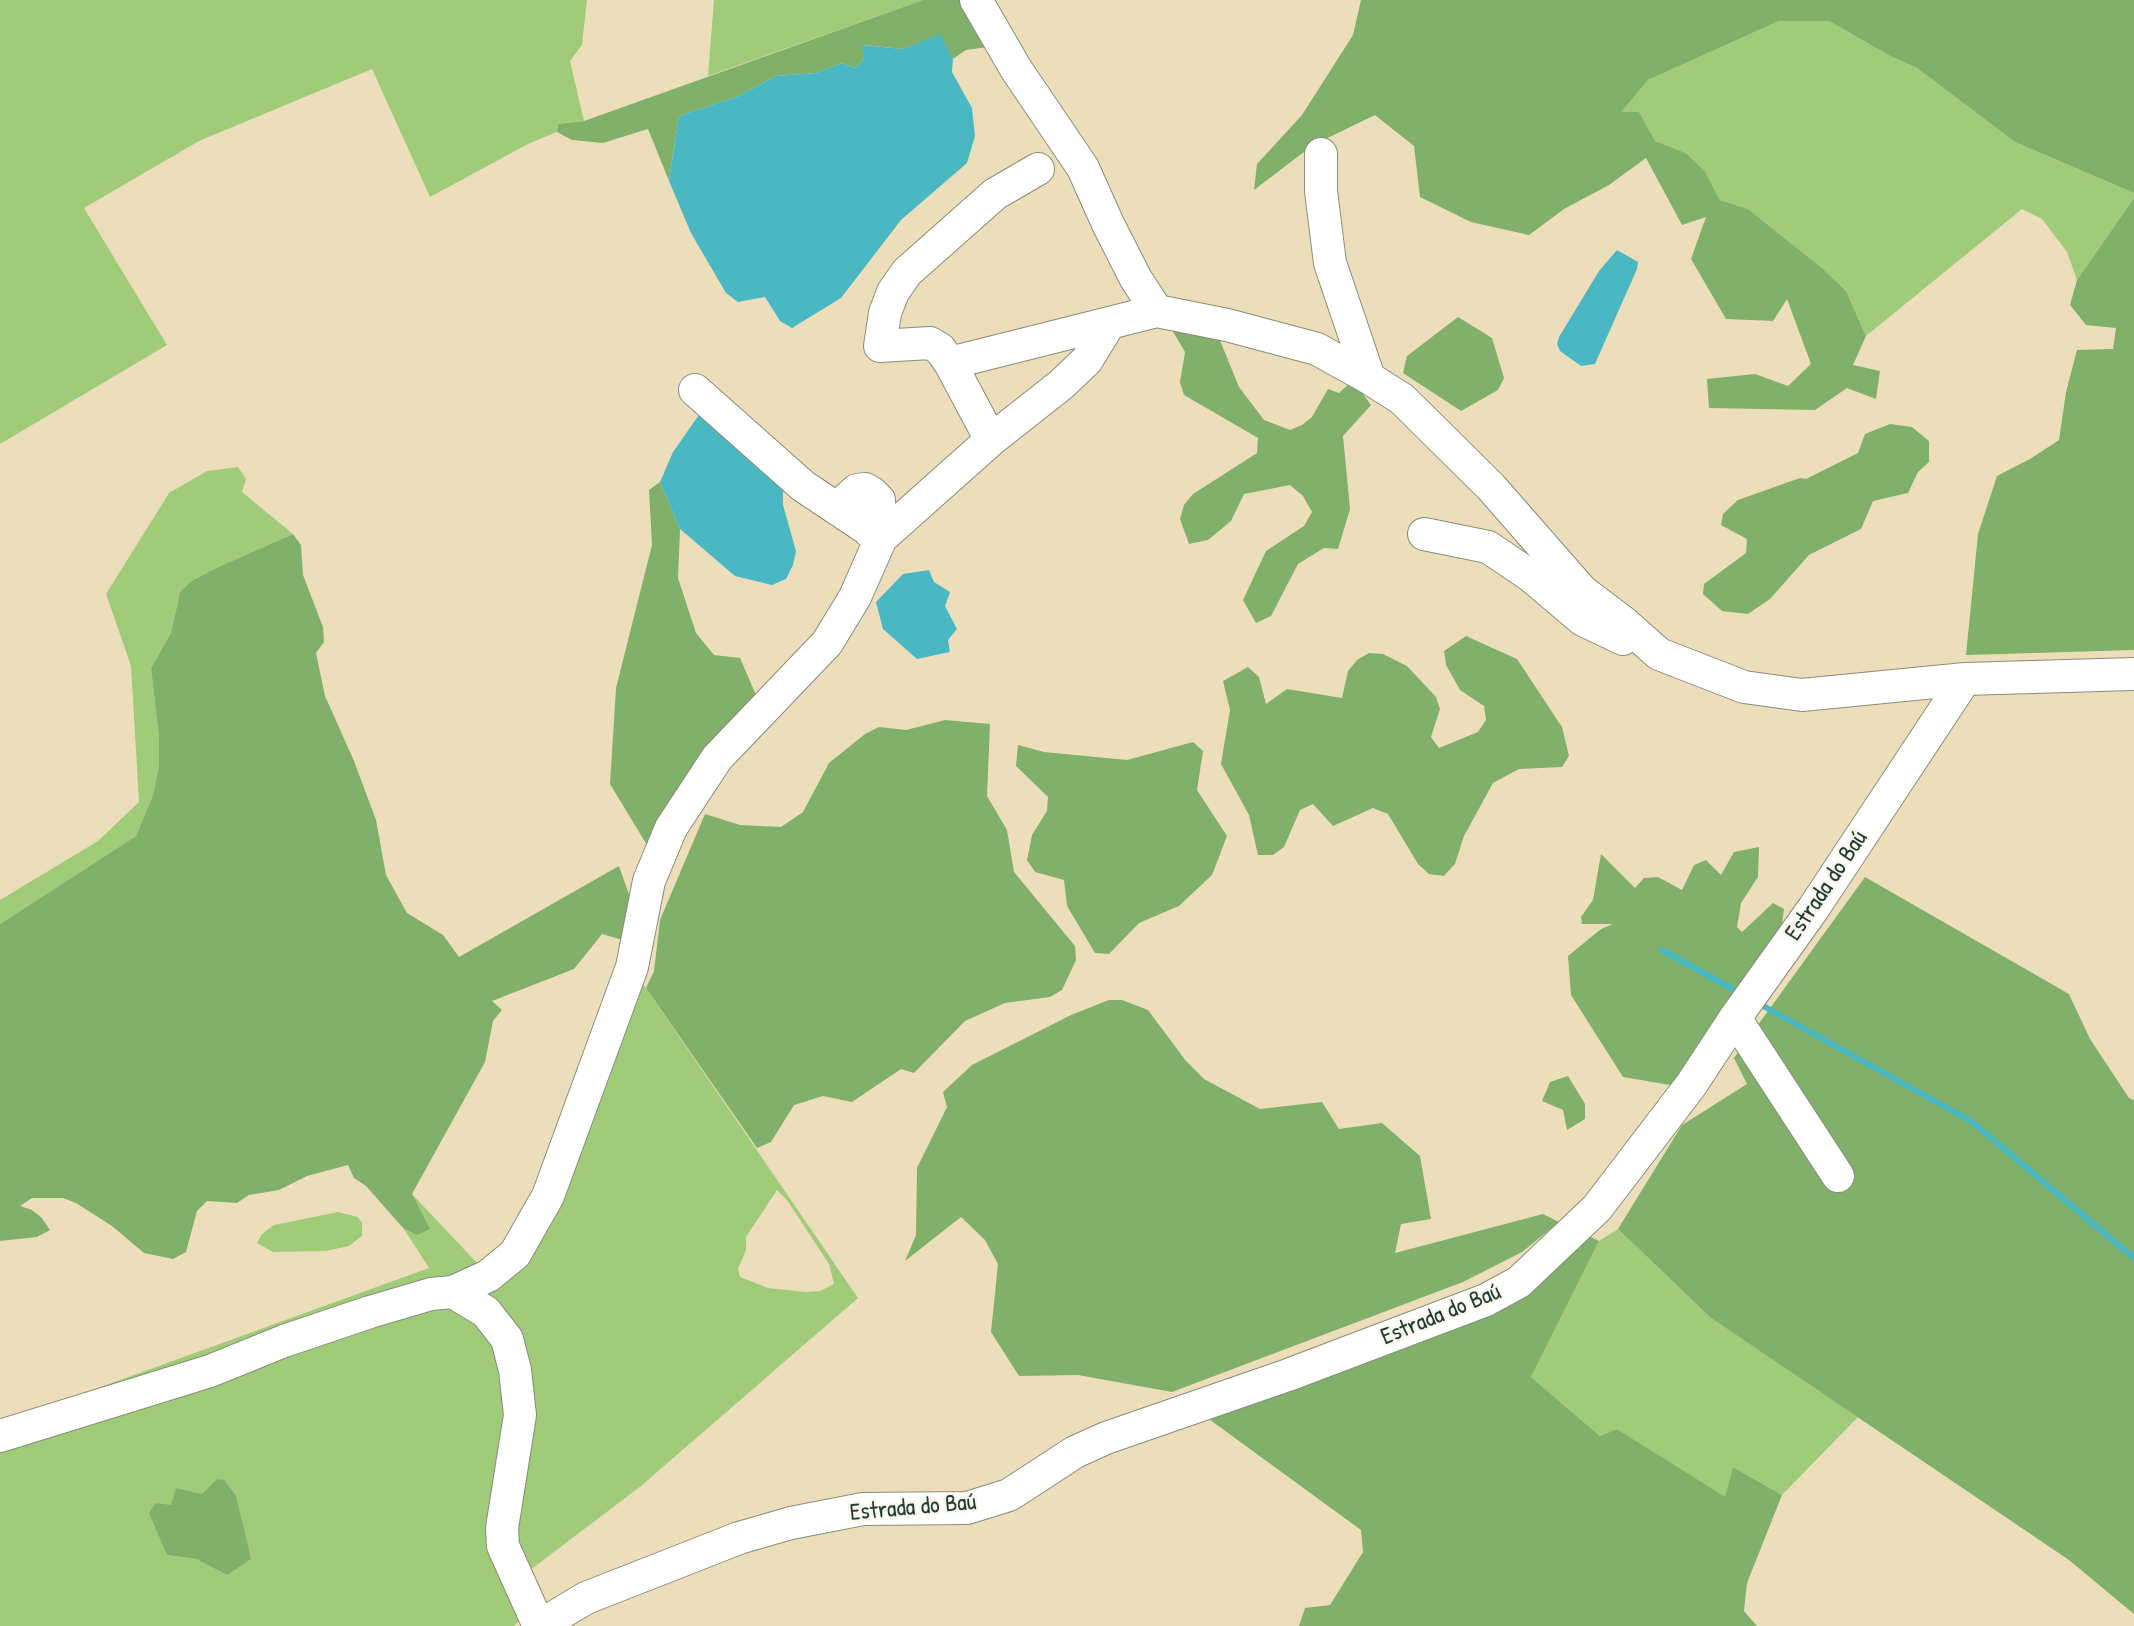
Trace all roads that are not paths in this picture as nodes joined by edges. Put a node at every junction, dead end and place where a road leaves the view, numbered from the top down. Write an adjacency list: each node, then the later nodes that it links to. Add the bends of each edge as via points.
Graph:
1 (976, 0): 4 (street, via 1083,168 1113,235)
2 (1321, 154): 7 (street, via 1330,263)
3 (1038, 169): 6 (street, via 995,194 907,272 893,292 884,313 880,346 930,343)
4 (1157, 311): 5 (street); 7 (street, via 1317,349)
5 (1109, 324): 6 (street); 9 (street, via 1087,360)
6 (950, 363): 9 (street)
7 (1370, 378): 12 (street, via 1402,400 1491,487 1582,591)
8 (695, 390): 10 (street, via 803,486)
9 (991, 440): 10 (street)
10 (875, 534): 17 (street, via 855,597 827,643 717,758 671,828 649,881 632,967 548,1196 515,1255 488,1276)
11 (1424, 534): 12 (street, via 1488,547 1583,620)
12 (1658, 654): 14 (street, via 1744,687 1802,695)
13 (2134, 674): 14 (street)
14 (1965, 679): 15 (street, Estrada do Baú)
15 (1735, 1018): 16 (street); 19 (street, Estrada do Baú, via 1691,1085 1597,1208 1518,1282 1486,1300 1106,1438 1074,1452 1009,1495 967,1508 863,1509 752,1534 586,1598)
16 (1838, 1176)
17 (453, 1292): 18 (street, via 370,1312 210,1371); 19 (street, via 486,1312 507,1339 515,1370 520,1415 503,1546)
18 (0, 1436)
19 (539, 1626)

